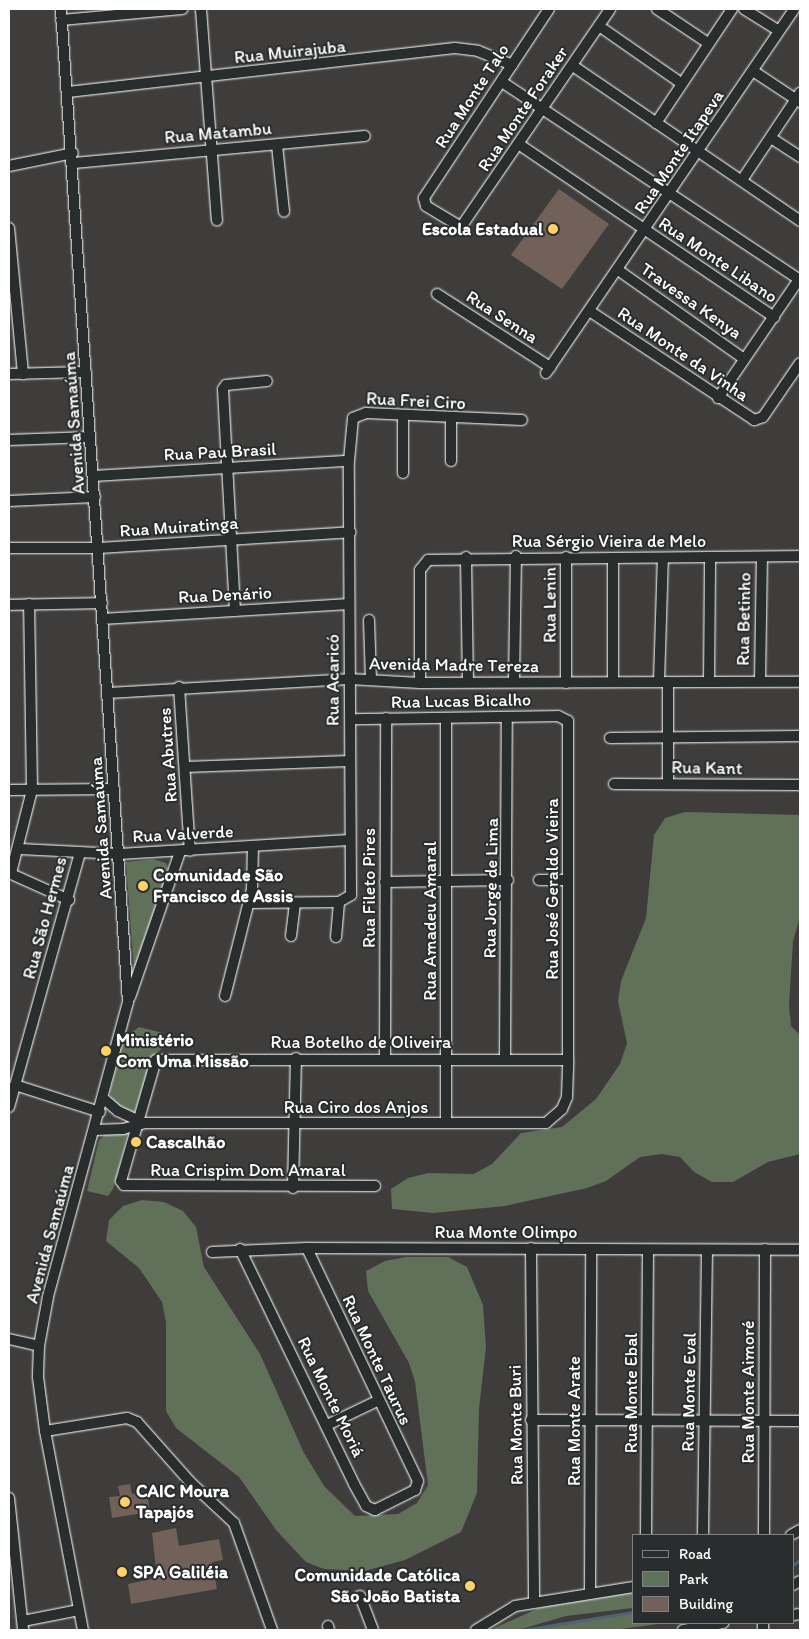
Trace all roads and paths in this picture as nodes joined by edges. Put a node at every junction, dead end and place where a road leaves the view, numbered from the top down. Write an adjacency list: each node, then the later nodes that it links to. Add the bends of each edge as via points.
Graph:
1 (61, 9): 10 (street, Avenida Samaúma)
2 (182, 9): 10 (street)
3 (201, 9): 17 (street)
4 (549, 9): 14 (street, Rua Monte Talo)
5 (610, 9): 11 (street, Rua Monte Foraker)
6 (657, 9): 13 (street)
7 (732, 9): 13 (street)
8 (744, 9): 12 (street)
9 (794, 9): 12 (street, Rua Monte Itapeva)
10 (61, 20): 20 (street, Avenida Samaúma)
11 (599, 26): 15 (street, Rua Monte Foraker); 19 (street)
12 (778, 30): 16 (street, Rua Monte Itapeva)
13 (708, 44): 19 (street)
14 (512, 66): 17 (street, Rua Muirajuba, via 462,48); 18 (street, Rua Monte Talo)
15 (573, 66): 22 (street, Rua Monte Foraker); 23 (street)
16 (753, 71): 21 (street); 29 (street, Rua Monte Itapeva)
17 (207, 77): 20 (street, Rua Muirajuba); 28 (street)
18 (502, 82): 22 (street); 38 (street, Rua Monte Talo, via 423,202)
19 (681, 83): 23 (street)
20 (68, 92): 31 (street, Avenida Samaúma)
21 (799, 98): 25 (street)
22 (544, 108): 27 (street, Rua Monte Foraker); 34 (street)
23 (656, 123): 29 (street)
24 (365, 136): 26 (street, Rua Matambu)
25 (772, 138): 30 (street); 33 (street)
26 (276, 145): 28 (street, Rua Matambu); 35 (street)
27 (520, 145): 38 (street, Rua Monte Foraker); 40 (street, Rua Monte Libano)
28 (212, 149): 31 (street, Rua Matambu); 36 (street)
29 (698, 152): 33 (street); 34 (street, Rua Monte Itapeva)
30 (800, 157)
31 (74, 158): 32 (street, Rua Matambu); 49 (street, Avenida Samaúma)
32 (9, 166)
33 (742, 180): 37 (street)
34 (671, 193): 40 (street, Rua Monte Itapeva); 42 (street)
35 (284, 212)
36 (217, 220)
37 (800, 221)
38 (461, 227)
39 (9, 228): 51 (street)
40 (645, 231): 41 (street, Rua Monte Itapeva); 45 (street, Rua Monte Libano)
41 (618, 270): 44 (street, Rua Monte Itapeva); 46 (street, Travessa Kenya)
42 (800, 279): 45 (street)
43 (437, 294): 48 (street, Rua Senna)
44 (590, 312): 48 (street, Rua Monte Itapeva); 53 (street, Rua Monte da Vinha)
45 (774, 317): 46 (street)
46 (744, 358): 53 (street)
47 (800, 363): 53 (street, Rua Monte da Vinha, via 759,421)
48 (548, 370)
49 (86, 372): 51 (street); 57 (street, Avenida Samaúma)
50 (9, 374): 51 (street)
51 (23, 374)
52 (267, 381): 61 (street, via 224,386)
53 (718, 398)
54 (403, 415): 55 (street, Rua Frei Ciro); 59 (street, Rua Frei Ciro, via 356,414 352,422); 62 (street)
55 (451, 418): 56 (street, Rua Frei Ciro); 60 (street)
56 (522, 420)
57 (90, 437): 58 (street); 63 (street, Avenida Samaúma)
58 (9, 440)
59 (349, 461): 61 (street, Rua Pau Brasil); 66 (street, Rua Acaricó)
60 (451, 461)
61 (227, 468): 63 (street, Rua Pau Brasil); 67 (street)
62 (403, 473)
63 (93, 476): 64 (street, Avenida Samaúma)
64 (95, 497): 65 (street); 69 (street, Avenida Samaúma)
65 (9, 500)
66 (350, 532): 67 (street, Rua Muiratinga); 80 (street, Rua Acaricó)
67 (231, 540): 69 (street, Rua Muiratinga); 82 (street)
68 (9, 548): 69 (street, Rua Muiratinga)
69 (98, 548): 78 (street, Avenida Samaúma)
70 (516, 556): 72 (street, Rua Sérgio Vieira de Melo); 73 (street, Rua Sérgio Vieira de Melo); 88 (street)
71 (800, 556): 75 (street, Rua Sérgio Vieira de Melo)
72 (466, 557): 87 (street); 94 (street, Rua Sérgio Vieira de Melo, via 428,560 420,565)
73 (566, 557): 76 (street, Rua Sérgio Vieira de Melo); 95 (street, Rua Lenin)
74 (710, 557): 75 (street, Rua Sérgio Vieira de Melo); 77 (street, Rua Sérgio Vieira de Melo); 91 (street)
75 (762, 557): 92 (street, Rua Betinho)
76 (613, 558): 77 (street, Rua Sérgio Vieira de Melo); 89 (street)
77 (663, 558): 90 (street)
78 (102, 603): 79 (street); 83 (street, Avenida Samaúma)
79 (29, 604): 81 (street); 113 (street)
80 (350, 604): 82 (street, Rua Denário); 85 (street, Rua Acaricó)
81 (9, 605)
82 (235, 611): 83 (street, Rua Denário)
83 (103, 619): 97 (street, Avenida Samaúma)
84 (369, 620): 86 (street)
85 (349, 678): 86 (street, Avenida Madre Tereza); 96 (street, Avenida Madre Tereza); 106 (street, Rua Acaricó)
86 (371, 680): 94 (street, Avenida Madre Tereza)
87 (468, 682): 88 (street, Avenida Madre Tereza); 94 (street, Avenida Madre Tereza)
88 (514, 682): 95 (street, Avenida Madre Tereza)
89 (613, 682): 90 (street, Avenida Madre Tereza); 95 (street, Avenida Madre Tereza)
90 (664, 682): 91 (street, Avenida Madre Tereza); 104 (street)
91 (709, 682): 92 (street, Avenida Madre Tereza)
92 (760, 682): 93 (street, Avenida Madre Tereza)
93 (800, 682)
94 (420, 683)
95 (566, 683)
96 (179, 688): 97 (street, Avenida Madre Tereza); 107 (street, Rua Abutres)
97 (108, 693): 111 (street, Avenida Samaúma)
98 (386, 718): 101 (street, Rua Lucas Bicalho); 102 (street, Rua Lucas Bicalho); 125 (street, Rua Fileto Pires)
99 (506, 718): 100 (street, Rua Lucas Bicalho); 102 (street, Rua Lucas Bicalho); 121 (street, Rua Jorge de Lima)
100 (566, 718): 123 (street, Rua José Geraldo Vieira)
101 (356, 719)
102 (446, 720): 124 (street, Rua Amadeu Amaral)
103 (800, 736): 104 (street)
104 (669, 737): 105 (street); 109 (street)
105 (610, 738)
106 (349, 761): 107 (street); 114 (street, Rua Acaricó)
107 (185, 767): 117 (street, Rua Abutres)
108 (614, 784): 109 (street, Rua Kant)
109 (668, 784): 110 (street, Rua Kant)
110 (800, 785)
111 (114, 789): 113 (street); 119 (street, Avenida Samaúma)
112 (9, 790): 113 (street)
113 (32, 790): 116 (street)
114 (349, 840): 115 (street, Rua Valverde); 127 (street, Rua Acaricó)
115 (253, 846): 117 (street, Rua Valverde); 129 (street)
116 (20, 848): 118 (street, Rua Valverde); 120 (street)
117 (185, 852): 119 (street, Rua Valverde); 133 (street)
118 (80, 853): 119 (street, Rua Valverde); 126 (street, Rua São Hermes)
119 (119, 854): 133 (street, Avenida Samaúma)
120 (10, 873): 126 (street)
121 (508, 880): 124 (street); 137 (street, Rua Jorge de Lima)
122 (539, 880): 123 (street)
123 (567, 880): 138 (street, Rua José Geraldo Vieira)
124 (446, 881): 125 (street); 134 (street, Rua Amadeu Amaral)
125 (385, 882): 136 (street, Rua Fileto Pires)
126 (69, 900): 139 (street, Rua São Hermes)
127 (344, 900): 128 (street); 131 (street, Rua Acaricó)
128 (295, 903): 129 (street); 130 (street)
129 (250, 904): 132 (street)
130 (290, 936)
131 (336, 937)
132 (224, 996)
133 (128, 1002): 140 (street, Avenida Samaúma)
134 (446, 1057): 136 (street, Rua Botelho de Oliveira); 137 (street, Rua Botelho de Oliveira); 146 (street, Rua Amadeu Amaral)
135 (296, 1058): 136 (street, Rua Botelho de Oliveira); 144 (street, Rua Botelho de Oliveira, via 154,1062); 145 (street)
136 (385, 1058)
137 (505, 1059): 138 (street, Rua Botelho de Oliveira)
138 (568, 1060): 146 (street, Rua Ciro dos Anjos, via 565,1103 546,1123)
139 (15, 1085): 141 (street, Rua São Hermes); 143 (street)
140 (104, 1099): 142 (street); 143 (street, Avenida Samaúma)
141 (9, 1107)
142 (118, 1111): 144 (street); 148 (street)
143 (100, 1112): 147 (street, Avenida Samaúma)
144 (140, 1123): 145 (street, Rua Ciro dos Anjos); 148 (street, Rua Ciro dos Anjos); 150 (street, Rua Crispim Dom Amaral, via 122,1183)
145 (294, 1123): 146 (street, Rua Ciro dos Anjos); 150 (street)
146 (446, 1123)
147 (95, 1130): 148 (street, Rua Ciro dos Anjos); 161 (street, Avenida Samaúma, via 48,1297)
148 (114, 1130)
149 (375, 1186): 150 (street, Rua Crispim Dom Amaral)
150 (293, 1188)
151 (307, 1248): 152 (street, Rua Monte Olimpo); 153 (street, Rua Monte Olimpo); 162 (street, Rua Monte Taurus)
152 (531, 1248): 154 (street, Rua Monte Olimpo); 163 (street, Rua Monte Buri)
153 (240, 1249): 159 (street, Rua Monte Olimpo); 169 (street, Rua Monte Moriá)
154 (591, 1249): 156 (street, Rua Monte Olimpo); 164 (street, Rua Monte Arate)
155 (764, 1249): 157 (street, Rua Monte Olimpo); 158 (street, Rua Monte Olimpo); 166 (street, Rua Monte Aimoré)
156 (648, 1250): 157 (street, Rua Monte Olimpo); 165 (street, Rua Monte Ebal)
157 (707, 1250): 167 (street, Rua Monte Eval)
158 (800, 1250)
159 (212, 1252)
160 (9, 1338): 161 (street)
161 (39, 1346): 170 (street, Avenida Samaúma, via 38,1377)
162 (377, 1402): 169 (street); 171 (street, Rua Monte Taurus)
163 (532, 1420): 164 (street); 180 (street, Rua Monte Buri)
164 (590, 1420): 165 (street); 178 (street, Rua Monte Arate)
165 (648, 1420): 167 (street); 174 (street, Rua Monte Ebal)
166 (764, 1420): 167 (street); 168 (street); 176 (street, Rua Monte Aimoré)
167 (706, 1421): 175 (street, Rua Monte Eval)
168 (800, 1421)
169 (327, 1425): 171 (street, Rua Monte Moriá, via 370,1510 396,1502)
170 (45, 1431): 181 (street, Avenida Samaúma); 186 (street, via 126,1418 137,1422 184,1477 234,1523)
171 (418, 1486)
172 (9, 1498): 173 (street)
173 (9, 1502): 183 (street)
174 (646, 1534)
175 (703, 1534)
176 (764, 1534)
177 (632, 1587): 178 (street)
178 (590, 1594): 180 (street)
179 (360, 1596): 187 (street)
180 (534, 1602): 188 (street, via 515,1606)
181 (79, 1610): 183 (street); 185 (street, Avenida Samaúma)
182 (720, 1624): 184 (street)
183 (23, 1626)
184 (704, 1629): 189 (street)
185 (83, 1630)
186 (272, 1630)
187 (373, 1630)
188 (476, 1630)
189 (683, 1630)

